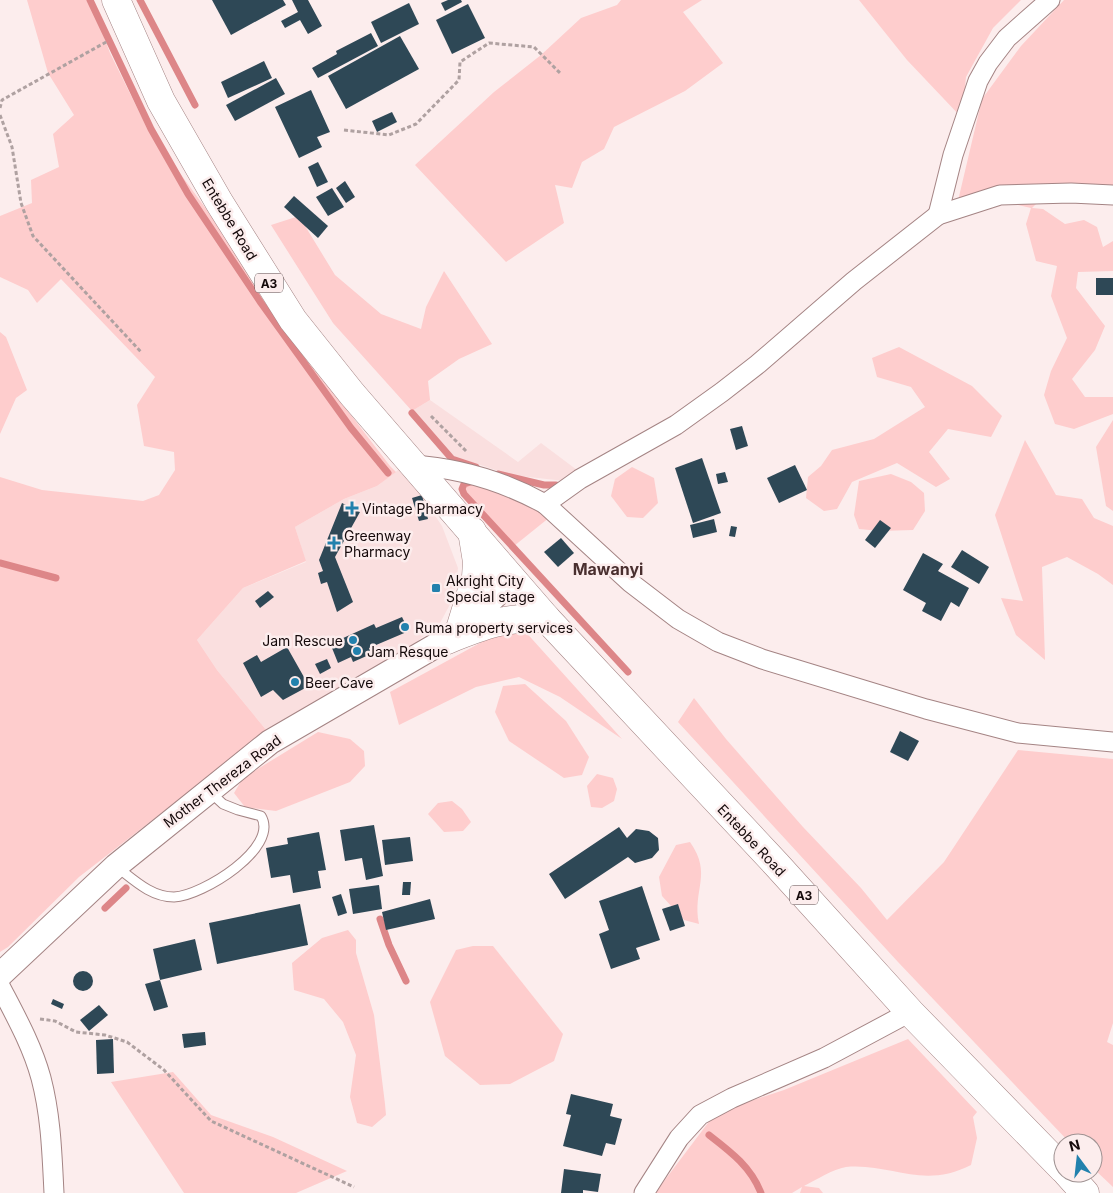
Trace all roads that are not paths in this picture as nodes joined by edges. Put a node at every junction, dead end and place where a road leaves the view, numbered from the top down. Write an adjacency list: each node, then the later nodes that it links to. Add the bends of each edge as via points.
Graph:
1 (116, 0): 5 (main road, Entebbe Road / A3, via 161,101 252,257 293,320)
2 (1050, 0): 4 (street, via 1007,38 978,80 953,155)
3 (1113, 195): 4 (street, via 1000,195)
4 (938, 215): 6 (street, via 722,392 676,425 580,479)
5 (412, 465): 6 (street, via 480,475 517,488); 7 (main road, Entebbe Road / A3)
6 (545, 504): 11 (street, via 632,583 678,619 718,642 762,659 926,709 1018,733)
7 (472, 531): 8 (main road, A3); 10 (main road, via 476,577)
8 (513, 579): 9 (main road, A3); 10 (street, Mother Thereza Road)
9 (546, 618): 10 (main road, via 493,622); 16 (main road, Entebbe Road / A3)
10 (451, 636): 12 (street, Mother Thereza Road, via 270,742)
11 (1113, 742)
12 (209, 791): 13 (street, Mother Thereza Road); 13 (lane, via 223,804 260,816 264,822 264,832 254,850 224,877 175,897 150,892)
13 (116, 866): 14 (street, Mother Thereza Road)
14 (0, 975)
15 (0, 986): 19 (street, via 41,1077 51,1128)
16 (910, 1012): 17 (main road, Entebbe Road / A3); 20 (street, via 824,1058 700,1115 679,1138)
17 (1053, 1159)
18 (1076, 1183): 21 (main road)
19 (54, 1193)
20 (644, 1193)
21 (1085, 1193)

